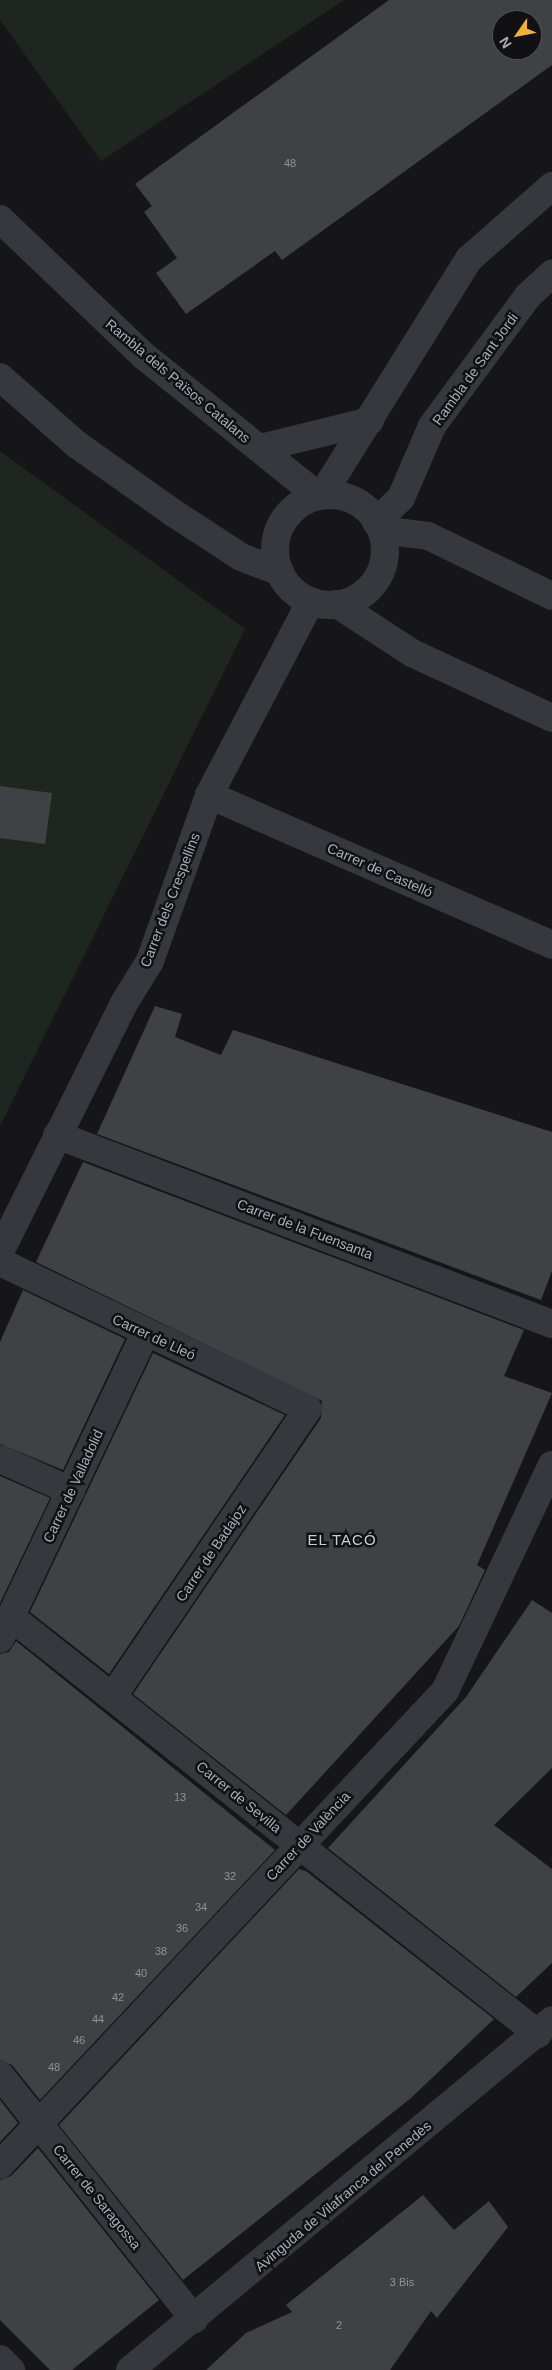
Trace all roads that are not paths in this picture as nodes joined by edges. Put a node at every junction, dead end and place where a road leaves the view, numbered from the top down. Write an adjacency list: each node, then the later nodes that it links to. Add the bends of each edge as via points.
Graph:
1 (552, 186): 5 (street, via 469,259)
2 (0, 219): 6 (street, Rambla dels Països Catalans, via 144,356)
3 (552, 274): 8 (street, Rambla de Sant Jordi, via 528,296 432,426 401,498)
4 (0, 376): 9 (street, via 76,444 164,507 241,557)
5 (370, 421): 6 (street); 7 (street)
6 (260, 448): 7 (street, Rambla dels Països Catalans)
7 (320, 495): 8 (street, via 354,500); 9 (street, via 295,507 282,522 275,542)
8 (379, 526): 10 (street, via 428,536); 11 (street, via 384,552 377,578 360,596)
9 (280, 572): 11 (street, via 295,593)
10 (552, 596)
11 (324, 603): 12 (street, via 412,653); 13 (street, Carrer dels Crespellins)
12 (552, 718)
13 (209, 795): 14 (street, Carrer de Castelló); 15 (street, Carrer dels Crespellins, via 150,961)
14 (552, 945)
15 (57, 1135): 16 (street, Carrer dels Crespellins); 18 (street, Carrer de la Fuensanta)
16 (0, 1252)
17 (0, 1262): 19 (street, Carrer de Lleó)
18 (552, 1324)
19 (145, 1334): 20 (street, Carrer de Lleó); 23 (street, Carrer de Valladolid)
20 (308, 1409): 25 (street, Carrer de Badajoz)
21 (0, 1459): 23 (street)
22 (552, 1465): 26 (street, Carrer de València, via 445,1691)
23 (70, 1491): 24 (street, Carrer de Valladolid)
24 (5, 1628): 25 (street, Carrer de Sevilla)
25 (113, 1696): 26 (street, Carrer de Sevilla)
26 (299, 1845): 27 (street, Carrer de Sevilla); 29 (street, Carrer de València)
27 (545, 2027): 31 (street, Avinguda de Vilafranca del Penedès)
28 (0, 2075): 29 (street, Carrer de Saragossa)
29 (39, 2126): 30 (street, Carrer de València); 31 (street, Carrer de Saragossa)
30 (0, 2165)
31 (194, 2319): 34 (street, Avinguda de Vilafranca del Penedès)
32 (0, 2359): 33 (street)
33 (11, 2370)
34 (130, 2370)

